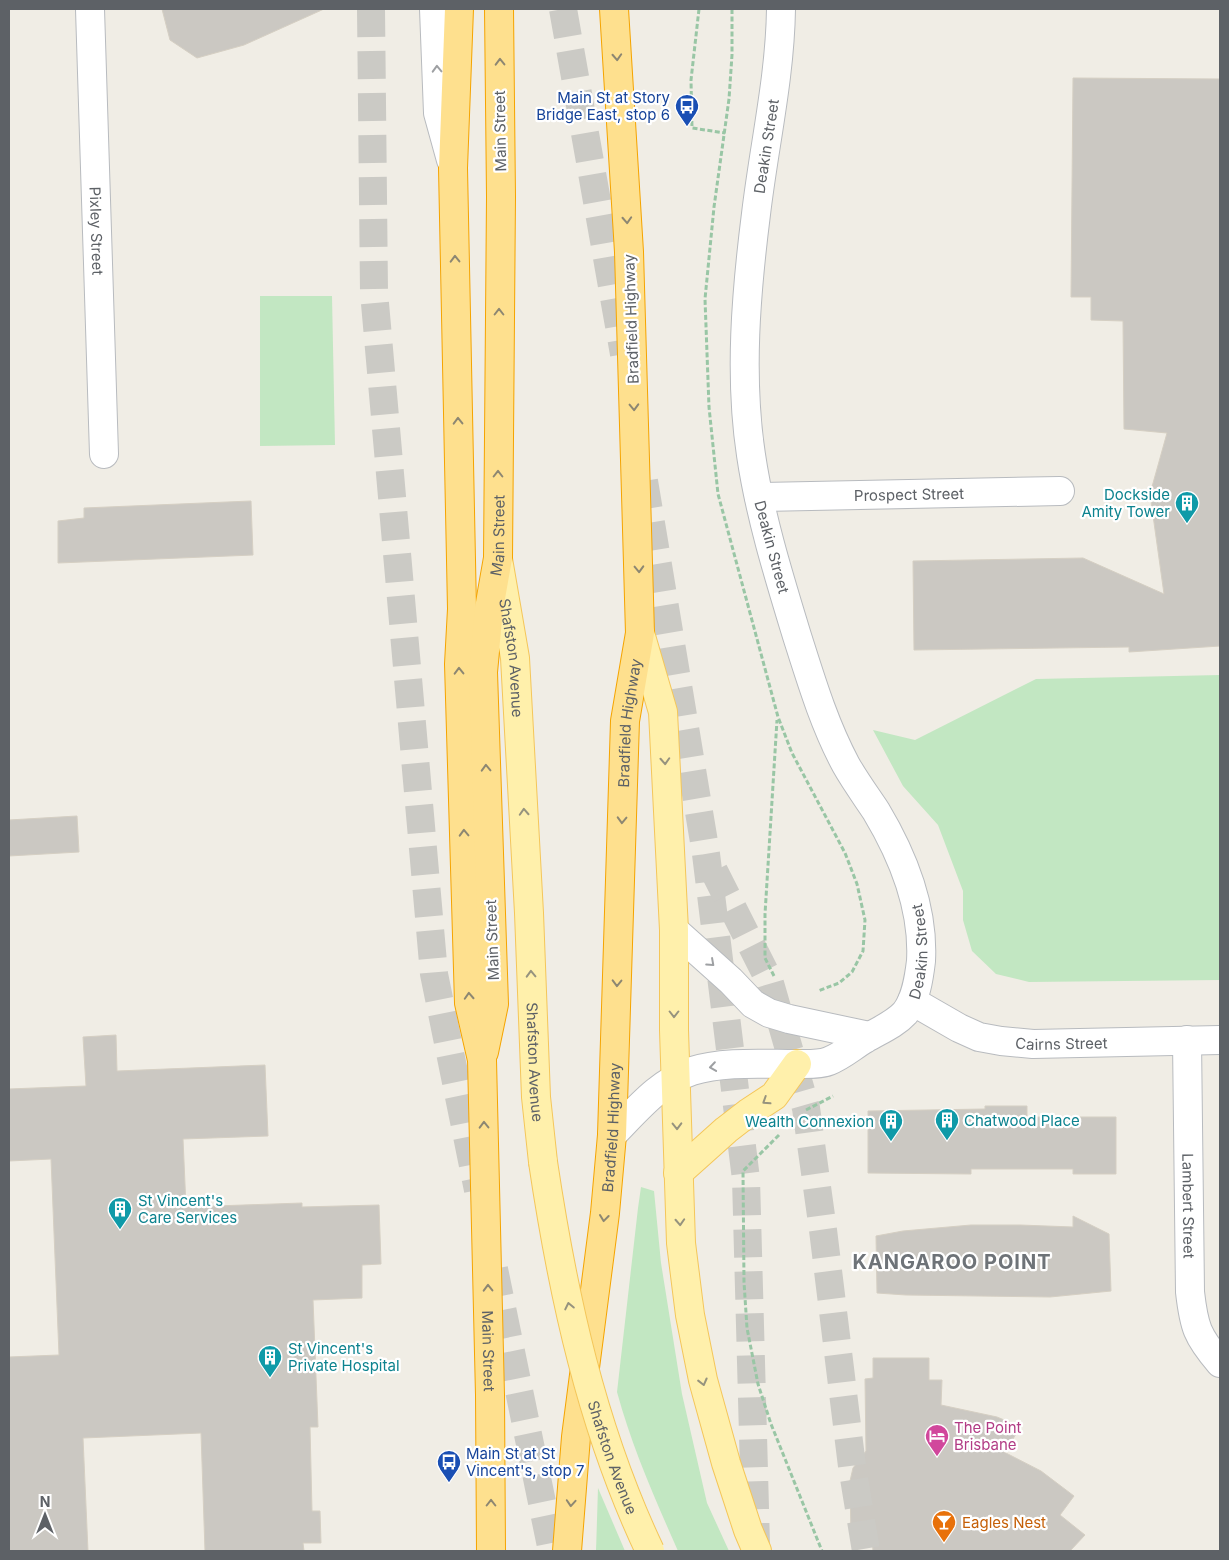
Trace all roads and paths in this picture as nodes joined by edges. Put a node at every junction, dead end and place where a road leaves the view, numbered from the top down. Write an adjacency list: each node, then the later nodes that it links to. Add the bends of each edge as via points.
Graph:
1 (90, 9): 11 (street, Pixley Street)
2 (434, 9): 10 (street, Main Street, one-way to 2, via 438,113)
3 (459, 9): 10 (highway, Main Street)
4 (499, 9): 14 (highway, Main Street, one-way to 4)
5 (614, 9): 15 (highway, Bradfield Highway, one-way to 15, via 628,252)
6 (699, 9): 9 (path, via 691,80 692,128)
7 (732, 9): 9 (path, via 732,54)
8 (781, 9): 13 (street, Deakin Street, via 775,84 756,211 745,345 746,407)
9 (725, 133): 16 (path, via 705,299 709,407 718,494)
10 (453, 168): 26 (highway, Main Street, one-way to 10, via 469,1003 459,664 462,609)
11 (104, 454)
12 (1060, 491): 13 (street, Prospect Street)
13 (759, 497): 21 (street, Deakin Street, via 782,588 825,719 847,766 895,846 917,905 920,975)
14 (498, 558): 26 (highway, Main Street, one-way to 14, via 494,1004 483,672); 35 (main road, Shafston Avenue, one-way to 14, bridge, via 598,1420 556,1249 536,1097 515,668)
15 (640, 633): 17 (main road, one-way to 17, via 662,712); 30 (highway, Bradfield Highway, one-way to 30, via 625,721)
16 (778, 717): 18 (path, via 765,914 765,958); 20 (path, via 792,753 845,853 857,884 865,920 863,951 852,972 839,983 818,991)
17 (674, 930): 22 (street, one-way to 22); 28 (main road, one-way to 28)
18 (774, 976): 19 (path); 22 (path)
19 (782, 980)
20 (811, 990)
21 (912, 1001): 23 (street, Deakin Street, via 894,1022); 24 (street, Cairns Street, via 972,1034 1001,1041 1033,1044)
22 (753, 1004): 23 (street, via 790,1019)
23 (869, 1036): 27 (street, Deakin Street, via 829,1061)
24 (1187, 1040): 25 (street, Cairns Street); 32 (street, Lambert Street, via 1190,1292 1196,1328 1205,1346)
25 (1220, 1040)
26 (482, 1060): 33 (highway, Main Street, one-way to 26)
27 (797, 1064): 28 (street, Deakin Street, one-way to 28, via 715,1066); 29 (main road, one-way to 29, via 774,1096)
28 (676, 1078): 30 (street, Deakin Street, via 647,1099); 31 (main road, one-way to 31)
29 (748, 1112): 31 (main road); 37 (path, via 772,1142 743,1171 747,1328 758,1384 771,1424)
30 (612, 1135): 34 (highway, Bradfield Highway, one-way to 34, via 576,1436)
31 (678, 1173): 36 (main road, one-way to 36, via 681,1243 702,1380 726,1463)
32 (1220, 1363)
33 (491, 1551)
34 (567, 1551)
35 (650, 1551)
36 (757, 1551)
37 (822, 1551)

